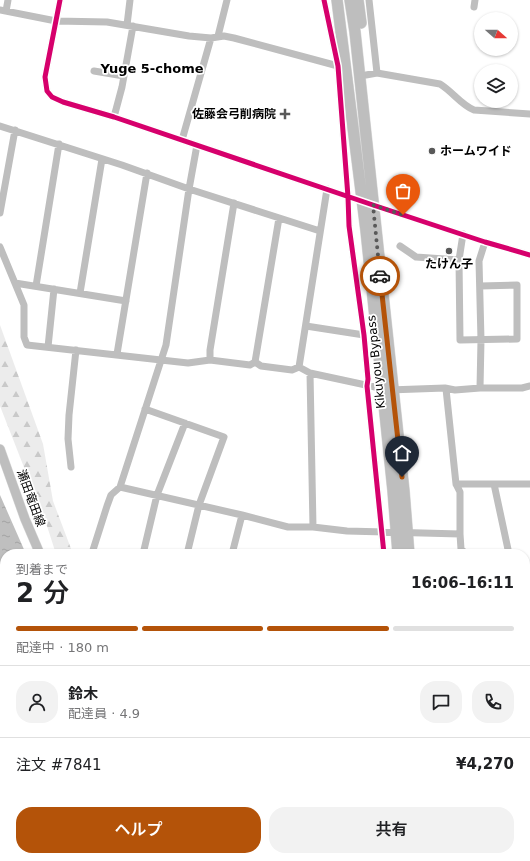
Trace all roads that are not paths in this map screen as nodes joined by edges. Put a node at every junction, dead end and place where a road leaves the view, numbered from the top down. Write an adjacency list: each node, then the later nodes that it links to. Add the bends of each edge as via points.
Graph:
1 (8, 0): 10 (street)
2 (60, 0): 11 (street)
3 (130, 0): 12 (street)
4 (227, 0): 13 (street)
5 (324, 0): 15 (street)
6 (337, 0): 33 (highway, Kikuyou Bypass)
7 (350, 0): 27 (highway, Kikuyou Bypass)
8 (358, 0): 18 (highway)
9 (369, 0): 17 (street)
10 (3, 11): 11 (street)
11 (56, 21): 12 (street, via 107,22); 21 (street, via 45,77 47,91 52,97 63,102)
12 (130, 26): 14 (street); 19 (street)
13 (218, 36): 14 (street); 15 (street)
14 (211, 38): 24 (street)
15 (338, 66): 32 (street)
16 (94, 71): 19 (street)
17 (378, 73): 18 (street); 20 (street, via 440,84 449,89 466,107 474,110)
18 (366, 75): 27 (highway)
19 (124, 76): 21 (street)
20 (530, 114)
21 (114, 117): 24 (street)
22 (0, 126): 23 (street)
23 (15, 130): 25 (street); 36 (street)
24 (182, 140): 26 (street)
25 (59, 144): 28 (street); 48 (street)
26 (197, 145): 30 (street); 31 (street)
27 (367, 147): 35 (highway, Kikuyou Bypass)
28 (102, 158): 29 (street); 51 (street)
29 (147, 173): 30 (street); 52 (street)
30 (189, 189): 34 (street); 59 (street, via 166,345)
31 (327, 189): 32 (street); 38 (street)
32 (348, 197): 33 (street); 54 (street, via 349,226)
33 (362, 202): 35 (street); 67 (highway, Kikuyou Bypass)
34 (234, 204): 37 (street); 60 (street)
35 (373, 205): 39 (street); 67 (highway, Kikuyou Bypass)
36 (0, 213)
37 (279, 218): 38 (street); 61 (street)
38 (320, 231): 53 (street)
39 (463, 234): 40 (street); 45 (street)
40 (484, 242): 43 (street); 49 (street, via 480,261)
41 (400, 246): 45 (street, via 416,257)
42 (0, 247): 46 (street)
43 (530, 255)
44 (0, 257): 46 (street)
45 (459, 260): 55 (street, via 460,340)
46 (8, 268): 47 (street)
47 (15, 283): 48 (street); 56 (street, via 24,305 24,337 27,345)
48 (36, 286): 50 (street)
49 (480, 286): 55 (street); 55 (street, via 517,285 517,339)
50 (54, 289): 51 (street); 56 (street)
51 (80, 293): 52 (street)
52 (126, 301): 58 (street)
53 (306, 326): 54 (street); 62 (street)
54 (364, 335): 64 (street)
55 (481, 340): 66 (street)
56 (48, 347): 57 (street)
57 (76, 350): 58 (street); 72 (street, via 69,415)
58 (117, 354): 59 (street)
59 (161, 360): 60 (street, via 188,363); 69 (street)
60 (210, 360): 61 (street, via 250,365)
61 (255, 362): 62 (street, via 261,366 292,370)
62 (300, 367): 63 (street)
63 (310, 373): 64 (street); 80 (street)
64 (367, 386): 67 (street); 81 (street)
65 (530, 386): 66 (street)
66 (480, 388): 68 (street)
67 (387, 389): 68 (street); 82 (highway, Kikuyou Bypass, via 404,491)
68 (446, 389): 73 (street)
69 (145, 409): 70 (street); 76 (street)
70 (185, 423): 77 (street); 78 (street, via 224,437)
71 (0, 449): 84 (main road, 瀬田竜田線)
72 (71, 468)
73 (456, 484): 74 (street); 83 (street, via 460,492)
74 (494, 484): 75 (street); 93 (street)
75 (530, 484)
76 (120, 487): 77 (street); 85 (street, via 106,506)
77 (157, 495): 78 (street); 86 (street)
78 (199, 505): 79 (street); 87 (street)
79 (242, 515): 80 (street, via 288,527); 88 (street)
80 (312, 527): 81 (street)
81 (382, 531): 82 (street); 89 (street)
82 (401, 533): 83 (street); 90 (highway, Kikuyou Bypass); 91 (highway, Kikuyou Bypass)
83 (460, 534): 92 (street)
84 (38, 549)
85 (93, 549)
86 (144, 549)
87 (188, 549)
88 (233, 549)
89 (384, 549)
90 (399, 549)
91 (407, 549)
92 (461, 549)
93 (508, 549)

